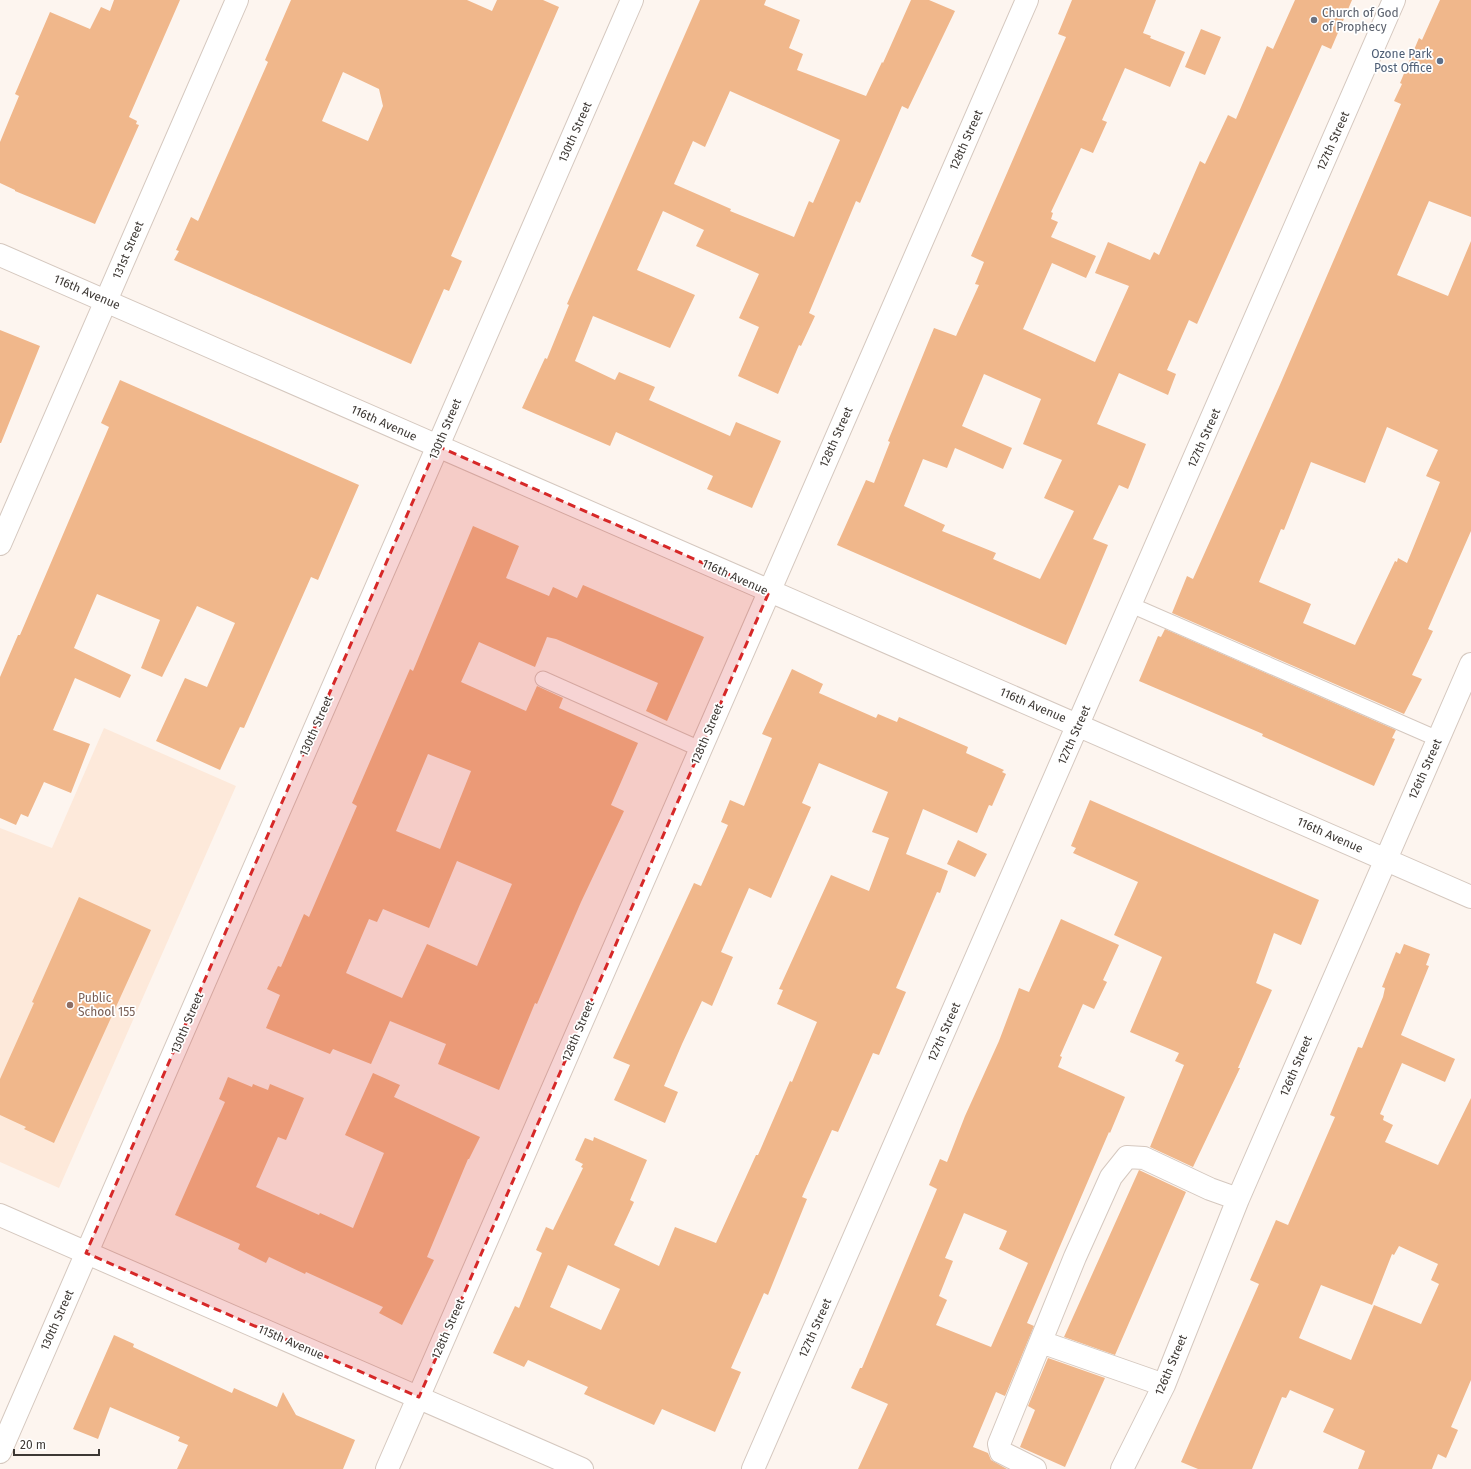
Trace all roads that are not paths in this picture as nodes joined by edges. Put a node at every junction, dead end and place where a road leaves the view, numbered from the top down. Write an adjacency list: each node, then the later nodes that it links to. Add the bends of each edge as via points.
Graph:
1 (237, 0): 6 (street, 131st Street)
2 (632, 0): 7 (street, 130th Street)
3 (1027, 0): 9 (street, 128th Street)
4 (1394, 0): 10 (street, 127th Street)
5 (0, 255): 6 (street, 116th Avenue)
6 (106, 301): 7 (street, 116th Avenue); 8 (street, 131st Street)
7 (437, 446): 9 (street, 116th Avenue); 20 (street, 130th Street)
8 (0, 544)
9 (769, 592): 13 (street, 116th Avenue); 15 (street, 128th Street)
10 (1131, 605): 13 (street, 127th Street); 14 (lane)
11 (1471, 664): 14 (street, 126th Street)
12 (543, 680): 15 (lane)
13 (1078, 725): 16 (street, 116th Avenue); 27 (street, 127th Street)
14 (1438, 739): 16 (street, 126th Street)
15 (700, 750): 23 (street, 128th Street)
16 (1386, 860): 17 (street, 116th Avenue); 18 (street, 126th Street)
17 (1471, 897)
18 (1238, 1198): 21 (street, via 1210,1189 1144,1158 1127,1157 1111,1177); 22 (street, 126th Street)
19 (0, 1216): 20 (street, 115th Avenue)
20 (86, 1253): 23 (street, 115th Avenue); 24 (street, 130th Street)
21 (1041, 1342): 22 (street); 28 (street, via 999,1444 1001,1452)
22 (1164, 1385): 29 (street, 126th Street)
23 (418, 1397): 25 (street, 128th Street); 26 (street, 115th Avenue)
24 (0, 1452)
25 (387, 1469)
26 (582, 1469)
27 (753, 1469)
28 (1035, 1469)
29 (1122, 1469)

